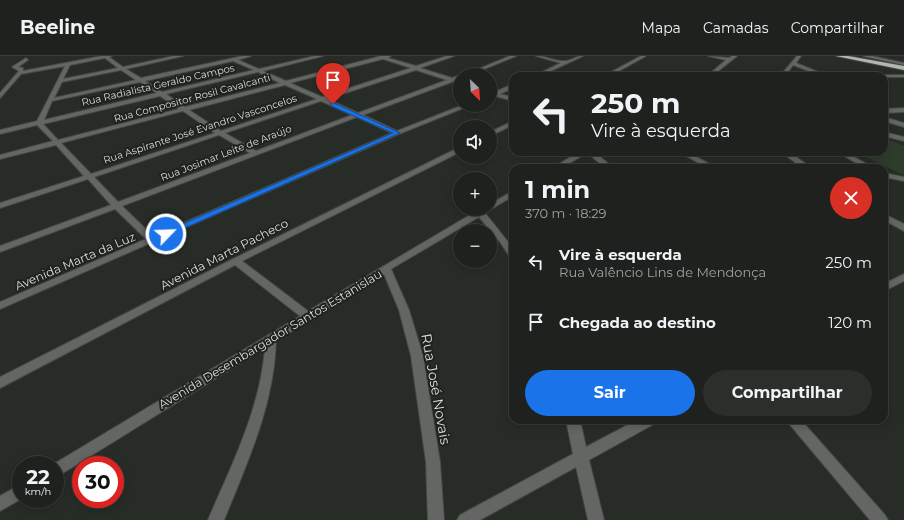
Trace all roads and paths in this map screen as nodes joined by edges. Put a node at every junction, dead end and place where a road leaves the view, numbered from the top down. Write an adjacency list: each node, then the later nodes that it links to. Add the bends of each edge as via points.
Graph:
1 (107, 56): 21 (street); 24 (street)
2 (181, 56): 24 (street)
3 (227, 56): 19 (street)
4 (249, 56): 19 (street)
5 (321, 56): 27 (street, Rua Radialista Geraldo Campos)
6 (385, 56): 25 (street); 39 (street, Rua Compositor Rosil Cavalcanti)
7 (452, 56): 25 (street, Rua Aspirante José Evandro Vasconcelos)
8 (514, 56): 26 (street)
9 (538, 56): 20 (street)
10 (581, 56): 20 (street)
11 (644, 56): 29 (street)
12 (710, 56): 17 (street)
13 (800, 56): 22 (street)
14 (839, 56): 23 (highway)
15 (847, 56): 23 (highway)
16 (865, 56): 23 (street)
17 (733, 58): 30 (street)
18 (26, 59): 33 (street, via 14,68 21,69)
19 (234, 59): 27 (street); 37 (street)
20 (566, 63): 28 (street)
21 (68, 64): 33 (street); 36 (street)
22 (794, 64): 31 (street); 32 (street)
23 (904, 66)
24 (123, 68): 36 (street); 37 (street)
25 (416, 68): 38 (street); 46 (street, Rua Aspirante José Evandro Vasconcelos)
26 (484, 68)
27 (260, 70): 39 (street); 42 (street, Rua Radialista Geraldo Campos)
28 (545, 72)
29 (614, 72)
30 (714, 72)
31 (786, 72)
32 (815, 72)
33 (20, 73): 44 (street)
34 (888, 76): 35 (street)
35 (904, 76)
36 (60, 80): 47 (street)
37 (141, 80): 42 (street); 47 (street)
38 (452, 80): 52 (street, Rua Josimar Leite de Araújo)
39 (286, 83): 46 (street); 48 (street, Rua Compositor Rosil Cavalcanti)
40 (509, 88): 41 (street)
41 (497, 92)
42 (162, 94): 48 (street); 54 (street, Rua Radialista Geraldo Campos)
43 (497, 95): 45 (street)
44 (0, 96)
45 (509, 98)
46 (321, 99): 52 (street); 59 (street, Rua Aspirante José Evandro Vasconcelos)
47 (51, 100): 54 (street)
48 (184, 109): 59 (street); 63 (street, Rua Compositor Rosil Cavalcanti)
49 (904, 110): 51 (street)
50 (453, 111): 60 (street, Avenida Marta da Luz)
51 (888, 111)
52 (355, 115): 60 (street); 65 (street, Rua Josimar Leite de Araújo)
53 (888, 120): 56 (street)
54 (39, 123): 58 (street, Rua Radialista Geraldo Campos); 63 (street)
55 (509, 124): 57 (street)
56 (904, 125)
57 (497, 130)
58 (0, 132)
59 (220, 133): 65 (street); 78 (street, Rua Aspirante José Evandro Vasconcelos)
60 (398, 133): 88 (street, Avenida Marta da Luz)
61 (888, 135): 62 (street)
62 (904, 139)
63 (57, 143): 71 (street, Rua Compositor Rosil Cavalcanti); 78 (street)
64 (453, 152): 92 (street, Avenida Marta Pacheco)
65 (255, 153): 82 (street, Rua Josimar Leite de Araújo)
66 (577, 156): 72 (street)
67 (595, 156): 73 (street)
68 (690, 156): 74 (street)
69 (790, 156): 75 (street)
70 (848, 156): 76 (street)
71 (0, 157)
72 (563, 164)
73 (605, 164)
74 (705, 164)
75 (802, 164)
76 (862, 164)
77 (888, 176): 79 (street)
78 (89, 177): 82 (street); 83 (street, Rua Aspirante José Evandro Vasconcelos)
79 (904, 179)
80 (509, 195): 81 (street, Avenida Desembargador Santos Estanislau)
81 (497, 202)
82 (116, 205): 88 (street); 89 (street, Rua Josimar Leite de Araújo)
83 (0, 206)
84 (473, 216): 93 (street, Avenida Desembargador Santos Estanislau)
85 (489, 216): 90 (street)
86 (888, 218): 87 (street)
87 (904, 228)
88 (152, 240): 96 (street, Avenida Marta da Luz)
89 (4, 248): 91 (street)
90 (509, 249)
91 (0, 257)
92 (236, 261): 97 (street); 99 (street, Avenida Marta Pacheco)
93 (386, 268): 97 (street, Avenida Desembargador Santos Estanislau); 108 (street, Rua José Novais, via 404,310 417,356 433,462)
94 (904, 277): 95 (street)
95 (888, 286)
96 (0, 306)
97 (308, 316): 98 (street, Avenida Desembargador Santos Estanislau)
98 (271, 338): 104 (street, Avenida Desembargador Santos Estanislau); 107 (street, via 268,376 259,412)
99 (0, 383)
100 (574, 424): 103 (street)
101 (642, 424): 103 (street)
102 (796, 424): 111 (street)
103 (581, 458): 109 (street); 110 (street)
104 (64, 465)
105 (12, 497): 106 (street)
106 (0, 504)
107 (216, 520)
108 (436, 520)
109 (465, 520)
110 (596, 520)
111 (880, 520)

